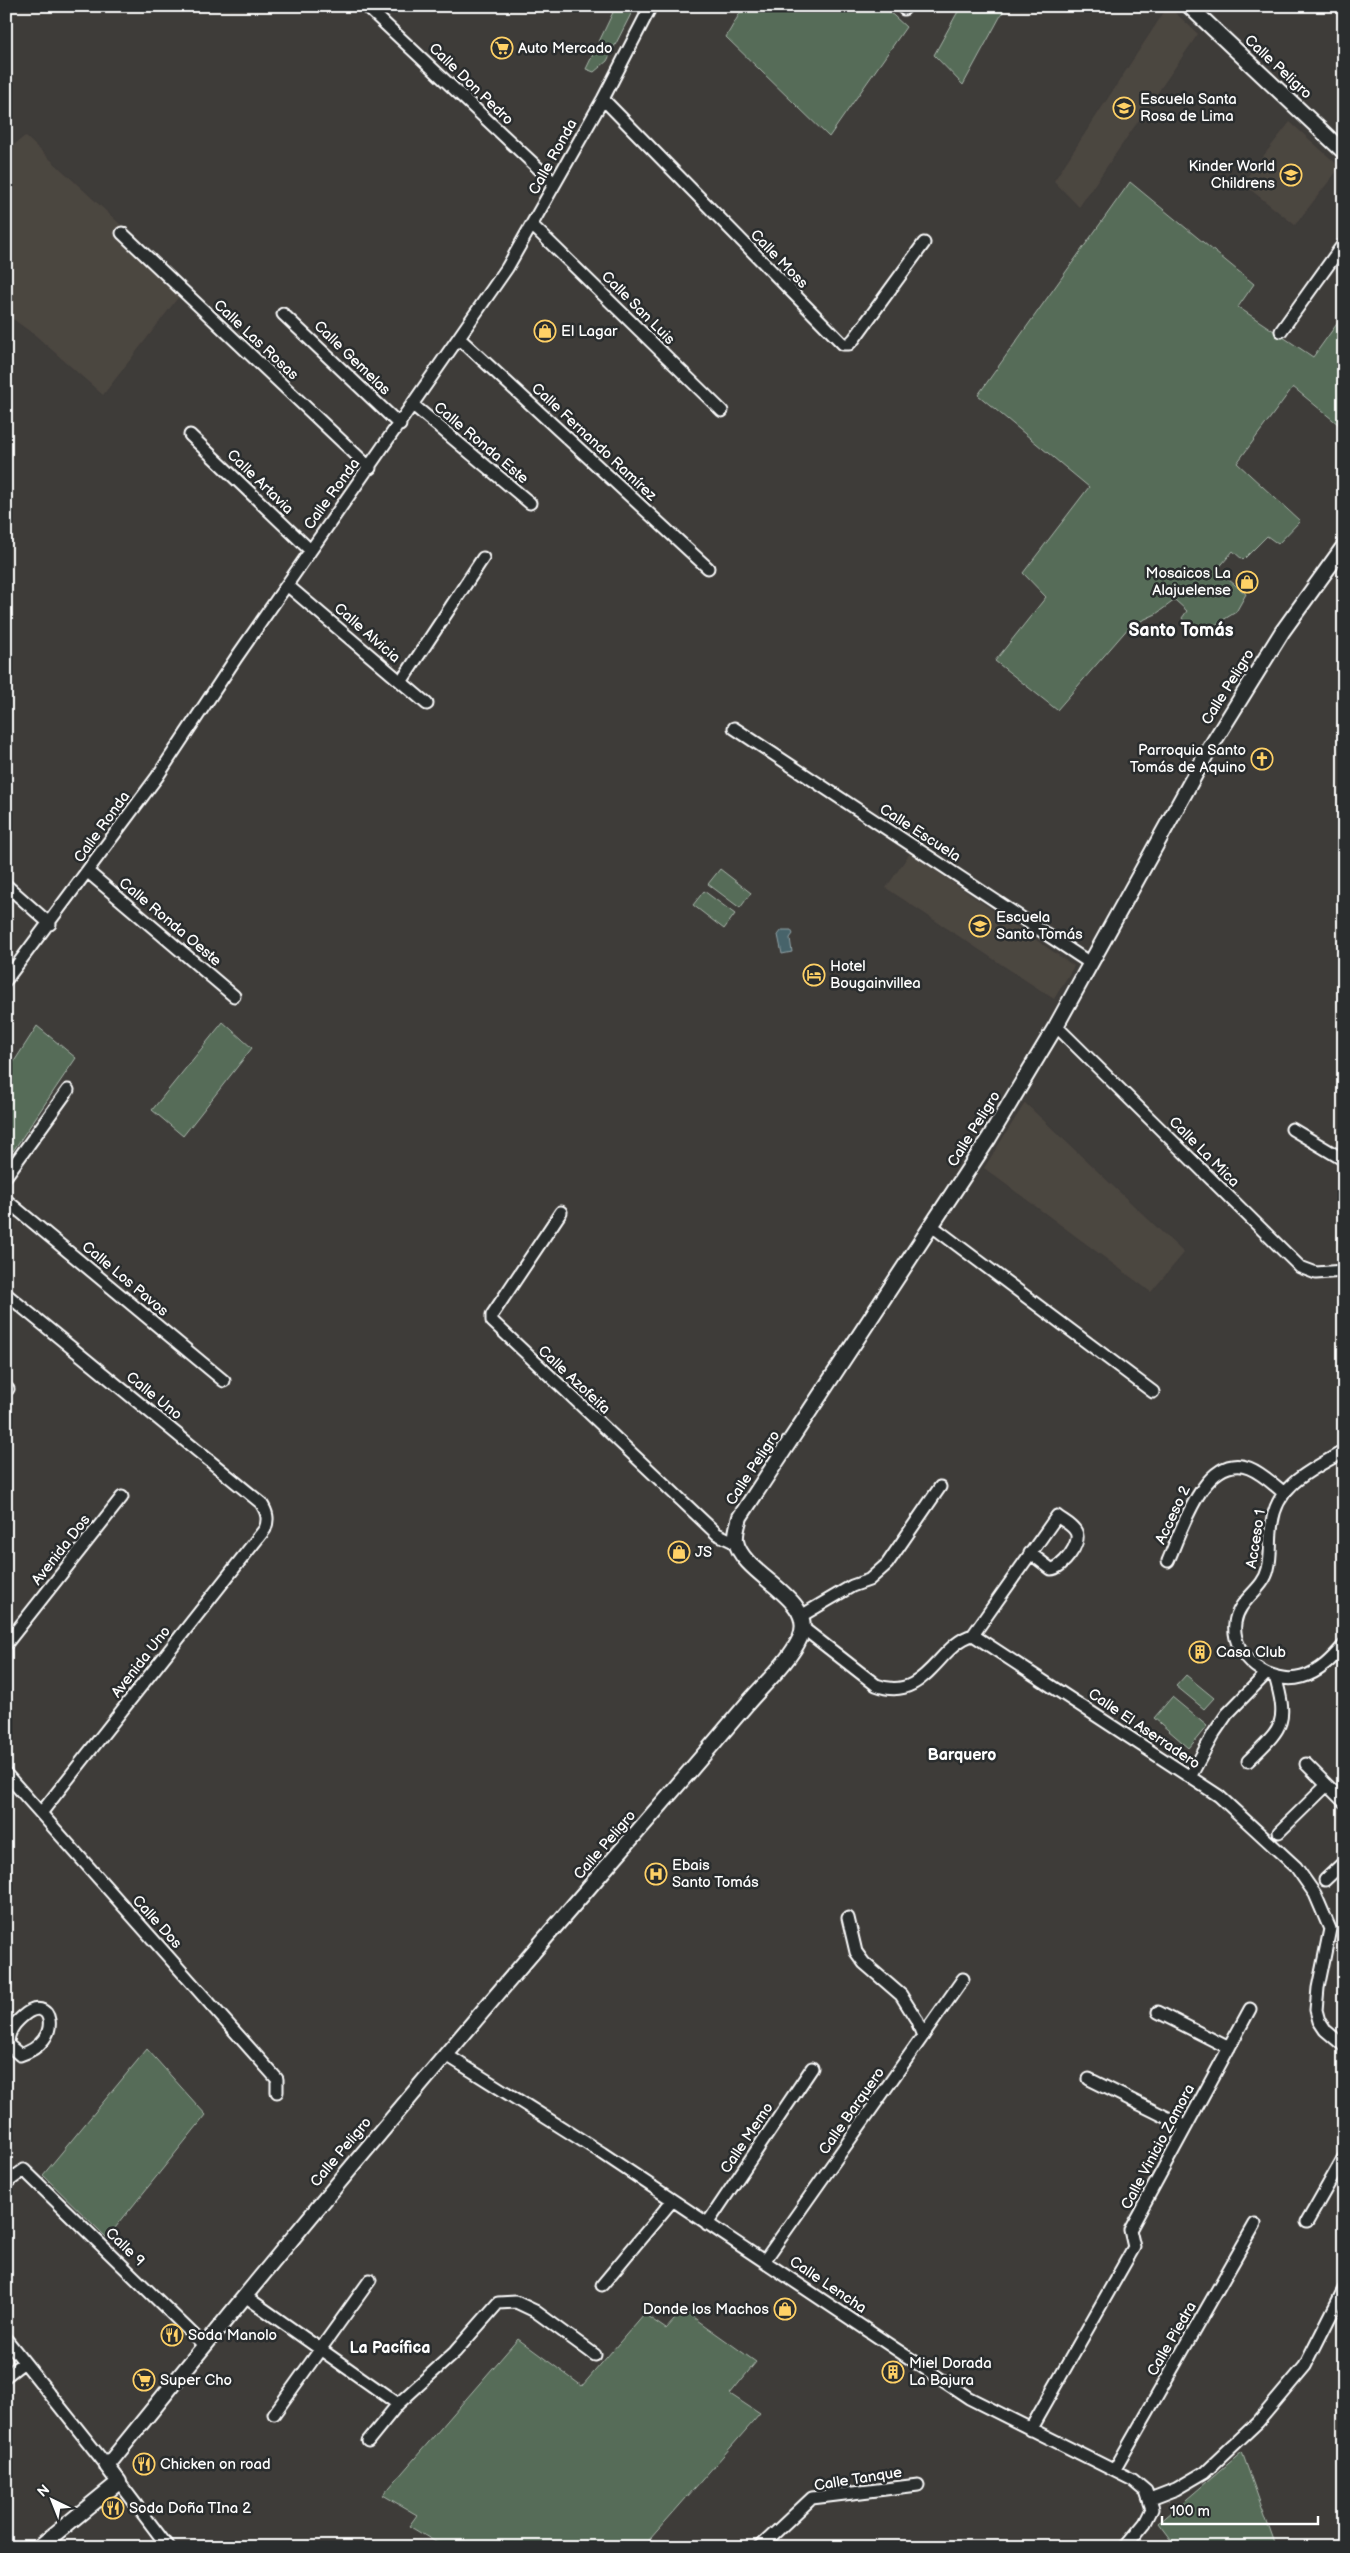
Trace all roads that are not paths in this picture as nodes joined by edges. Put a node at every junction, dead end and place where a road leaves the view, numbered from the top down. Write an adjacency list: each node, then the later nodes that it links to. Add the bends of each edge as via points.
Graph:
1 (366, 6): 6 (street, Calle Don Pedro)
2 (651, 6): 4 (street, Calle Ronda)
3 (1189, 6): 5 (main road, Calle Peligro)
4 (603, 99): 6 (street, Calle Ronda); 10 (street, Calle Moss, via 843,344 854,340)
5 (1344, 152)
6 (554, 183): 7 (street, Calle Ronda)
7 (533, 226): 13 (street, Calle Ronda); 15 (street, Calle San Luis)
8 (122, 233): 18 (street, Calle Las Rosas)
9 (1344, 242): 12 (street)
10 (924, 243)
11 (283, 314): 16 (street, Calle Gemelas)
12 (1281, 331)
13 (460, 339): 14 (street, Calle Ronda); 23 (street, Calle Fernando Ramírez)
14 (413, 405): 16 (street, Calle Ronda); 19 (street, Calle Ronda Este)
15 (722, 411)
16 (400, 424): 18 (street, Calle Ronda)
17 (190, 435): 21 (street, Calle Artavia)
18 (370, 468): 21 (street, Calle Ronda)
19 (530, 503)
20 (1344, 546): 31 (main road, Calle Peligro, via 1287,624 1240,697)
21 (310, 550): 24 (street, Calle Ronda)
22 (483, 558): 25 (street)
23 (708, 568)
24 (287, 585): 25 (street, Calle Alvicia); 28 (street, Calle Ronda, via 157,777)
25 (401, 682): 26 (street, Calle Alvicia)
26 (427, 704)
27 (734, 728): 31 (street, Calle Escuela)
28 (88, 872): 30 (street, Calle Ronda); 33 (street, Calle Ronda Oeste)
29 (6, 885): 30 (street)
30 (50, 924): 32 (street, Calle Ronda)
31 (1090, 963): 34 (main road, Calle Peligro)
32 (6, 980)
33 (234, 996)
34 (1056, 1026): 41 (main road, Calle Peligro); 42 (street, Calle La Mica, via 1300,1266 1316,1273)
35 (68, 1090): 38 (street)
36 (1292, 1129): 37 (street)
37 (1344, 1160)
38 (6, 1176)
39 (6, 1200): 44 (street, Calle Los Pavos)
40 (562, 1212): 51 (street, Calle Azofeifa, via 492,1315 492,1322 717,1534)
41 (932, 1226): 45 (street); 51 (main road, Calle Peligro, via 749,1503 738,1524)
42 (1344, 1271)
43 (6, 1294): 50 (street, Calle Uno, via 260,1503 266,1510 268,1521)
44 (224, 1381)
45 (1153, 1392)
46 (1344, 1451): 48 (street, Acceso 1, via 1298,1477)
47 (940, 1487): 54 (street, via 881,1570 870,1580 852,1586)
48 (1284, 1492): 53 (street, Acceso 2, via 1248,1468 1221,1470 1201,1490); 58 (street, Acceso 1, via 1272,1521 1266,1576 1242,1604 1235,1625 1241,1650 1256,1667)
49 (122, 1497): 56 (street, Avenida Dos)
50 (265, 1530): 65 (street, Avenida Uno)
51 (736, 1543): 54 (main road, via 741,1554 786,1595)
52 (1030, 1553): 52 (street, via 1057,1516 1076,1532 1075,1546 1055,1569); 55 (street)
53 (1168, 1561)
54 (802, 1622): 55 (street, via 876,1685 888,1690 913,1683 937,1665 960,1641); 76 (main road, Calle Peligro, via 800,1638 784,1661)
55 (973, 1635): 62 (street, Calle El Aserradero)
56 (6, 1644)
57 (1344, 1645): 58 (street, via 1312,1674 1300,1678)
58 (1271, 1675): 59 (street, via 1283,1713 1282,1722 1277,1732); 62 (street, via 1228,1714)
59 (1248, 1761)
60 (1306, 1764): 63 (street)
61 (6, 1774): 65 (street, Calle Dos)
62 (1190, 1778): 74 (street, Calle El Aserradero, via 1218,1796 1271,1842 1296,1867 1315,1894 1330,1930 1316,2010 1325,2030)
63 (1327, 1785): 64 (street); 66 (street)
64 (1344, 1802)
65 (41, 1813): 79 (street, Calle Dos, via 277,2080)
66 (1279, 1832)
67 (1344, 1862): 68 (street)
68 (1325, 1880)
69 (848, 1918): 73 (street, via 856,1952 901,1995)
70 (963, 1979): 73 (street, Calle Barquero)
71 (1250, 2009): 75 (street, Calle Vinicio Zamora)
72 (1158, 2012): 75 (street)
73 (923, 2036): 87 (street, Calle Barquero)
74 (1344, 2046)
75 (1229, 2048): 80 (street, Calle Vinicio Zamora)
76 (445, 2054): 83 (street, Calle Lencha); 91 (main road, Calle Peligro)
77 (812, 2068): 85 (street, Calle Memo)
78 (1089, 2079): 80 (street)
79 (277, 2092)
80 (1186, 2127): 100 (street, Calle Vinicio Zamora, via 1130,2230 1134,2247)
81 (1344, 2157): 84 (street)
82 (6, 2184): 93 (street, Calle 9, via 24,2170)
83 (672, 2200): 85 (street, Calle Lencha); 89 (street)
84 (1307, 2222)
85 (706, 2224): 87 (street, Calle Lencha)
86 (1255, 2224): 103 (street, Calle Piedra)
87 (765, 2260): 100 (street, Calle Lencha, via 969,2398)
88 (370, 2280): 94 (street)
89 (602, 2285)
90 (1344, 2289): 106 (street, via 1305,2366 1258,2422 1205,2472)
91 (245, 2296): 93 (main road, Calle Peligro); 94 (street)
92 (6, 2340): 96 (street)
93 (204, 2345): 102 (main road, Calle Peligro)
94 (320, 2347): 98 (street); 99 (street)
95 (595, 2355): 98 (street, via 535,2311 516,2302 498,2302 455,2352)
96 (24, 2362): 97 (street); 102 (street)
97 (6, 2376)
98 (398, 2404): 101 (street)
99 (274, 2414)
100 (1030, 2430): 103 (street, Calle Lencha)
101 (368, 2442)
102 (107, 2466): 104 (main road)
103 (1115, 2469): 106 (street, Calle Lencha, via 1133,2480)
104 (119, 2482): 107 (main road); 108 (street)
105 (918, 2485): 109 (street, Calle Tanque, via 812,2498)
106 (1150, 2499): 110 (street, via 1152,2509 1145,2523)
107 (39, 2547)
108 (168, 2547)
109 (760, 2547)
110 (1125, 2547)

